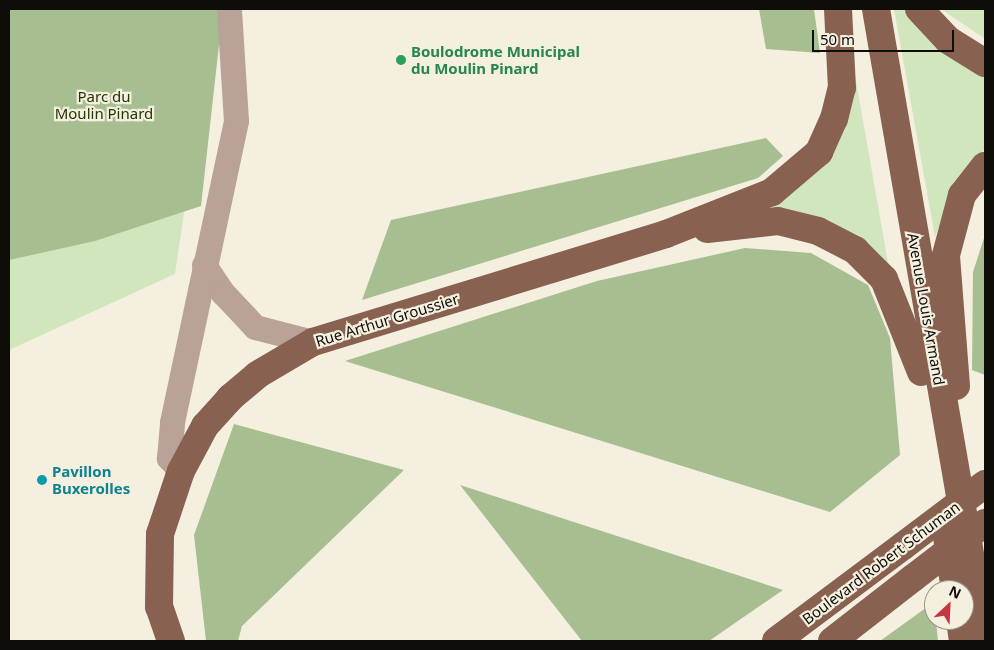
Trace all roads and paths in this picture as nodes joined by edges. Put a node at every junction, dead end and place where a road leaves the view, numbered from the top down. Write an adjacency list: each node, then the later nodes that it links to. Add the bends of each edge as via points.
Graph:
1 (229, 9): 9 (street, via 236,121)
2 (838, 9): 8 (main road, via 842,88 819,152 772,192)
3 (860, 9): 11 (main road, Avenue Louis Armand)
4 (876, 9): 16 (main road, Avenue Louis Armand)
5 (918, 9): 6 (main road, via 948,40)
6 (985, 63)
7 (985, 166): 17 (main road, via 962,195 946,255)
8 (666, 234): 10 (main road, Rue Arthur Groussier); 11 (main road, via 778,220 818,231 855,250 884,279)
9 (204, 265): 10 (street, via 223,293 255,327); 12 (street, via 172,422 169,458)
10 (313, 342): 12 (main road, Rue Arthur Groussier, via 257,374 230,398 205,426)
11 (921, 372): 15 (main road)
12 (181, 471): 19 (main road, Rue Arthur Groussier, via 160,534 159,607)
13 (985, 484): 20 (main road, Boulevard Robert Schuman, bridge)
14 (985, 524): 21 (main road, Boulevard Robert Schuman, bridge)
15 (953, 580)
16 (965, 580)
17 (968, 580)
18 (974, 621): 22 (main road)
19 (171, 641)
20 (776, 641)
21 (832, 641)
22 (985, 641)

